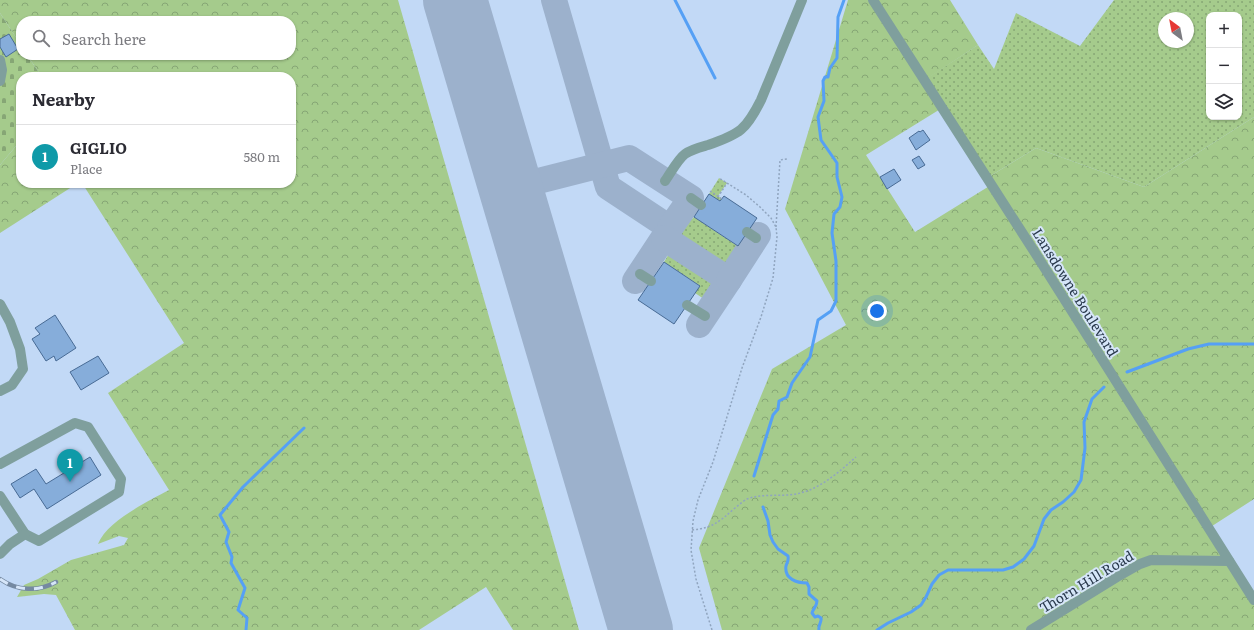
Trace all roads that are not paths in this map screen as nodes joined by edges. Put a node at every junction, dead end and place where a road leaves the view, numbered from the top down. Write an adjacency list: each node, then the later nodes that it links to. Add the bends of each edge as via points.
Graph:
1 (802, 0): 5 (street, via 761,100 746,125 728,138 683,155)
2 (873, 0): 20 (street, Lansdowne Boulevard)
3 (0, 60): 4 (street)
4 (0, 81)
5 (665, 181)
6 (690, 198): 7 (street)
7 (701, 205)
8 (747, 232): 9 (street)
9 (756, 238)
10 (640, 274): 11 (street)
11 (651, 281)
12 (0, 304): 15 (street, via 20,349 23,369 12,385)
13 (687, 305): 14 (street)
14 (705, 316)
15 (0, 392)
16 (0, 464): 18 (street, via 75,423 88,426 121,479 118,492 39,542)
17 (0, 496): 18 (street)
18 (25, 534): 19 (street)
19 (0, 554)
20 (1229, 561): 21 (street, Lansdowne Boulevard); 22 (street, Thorn Hill Road, via 1151,560 1140,564)
21 (1254, 600)
22 (1031, 630)

